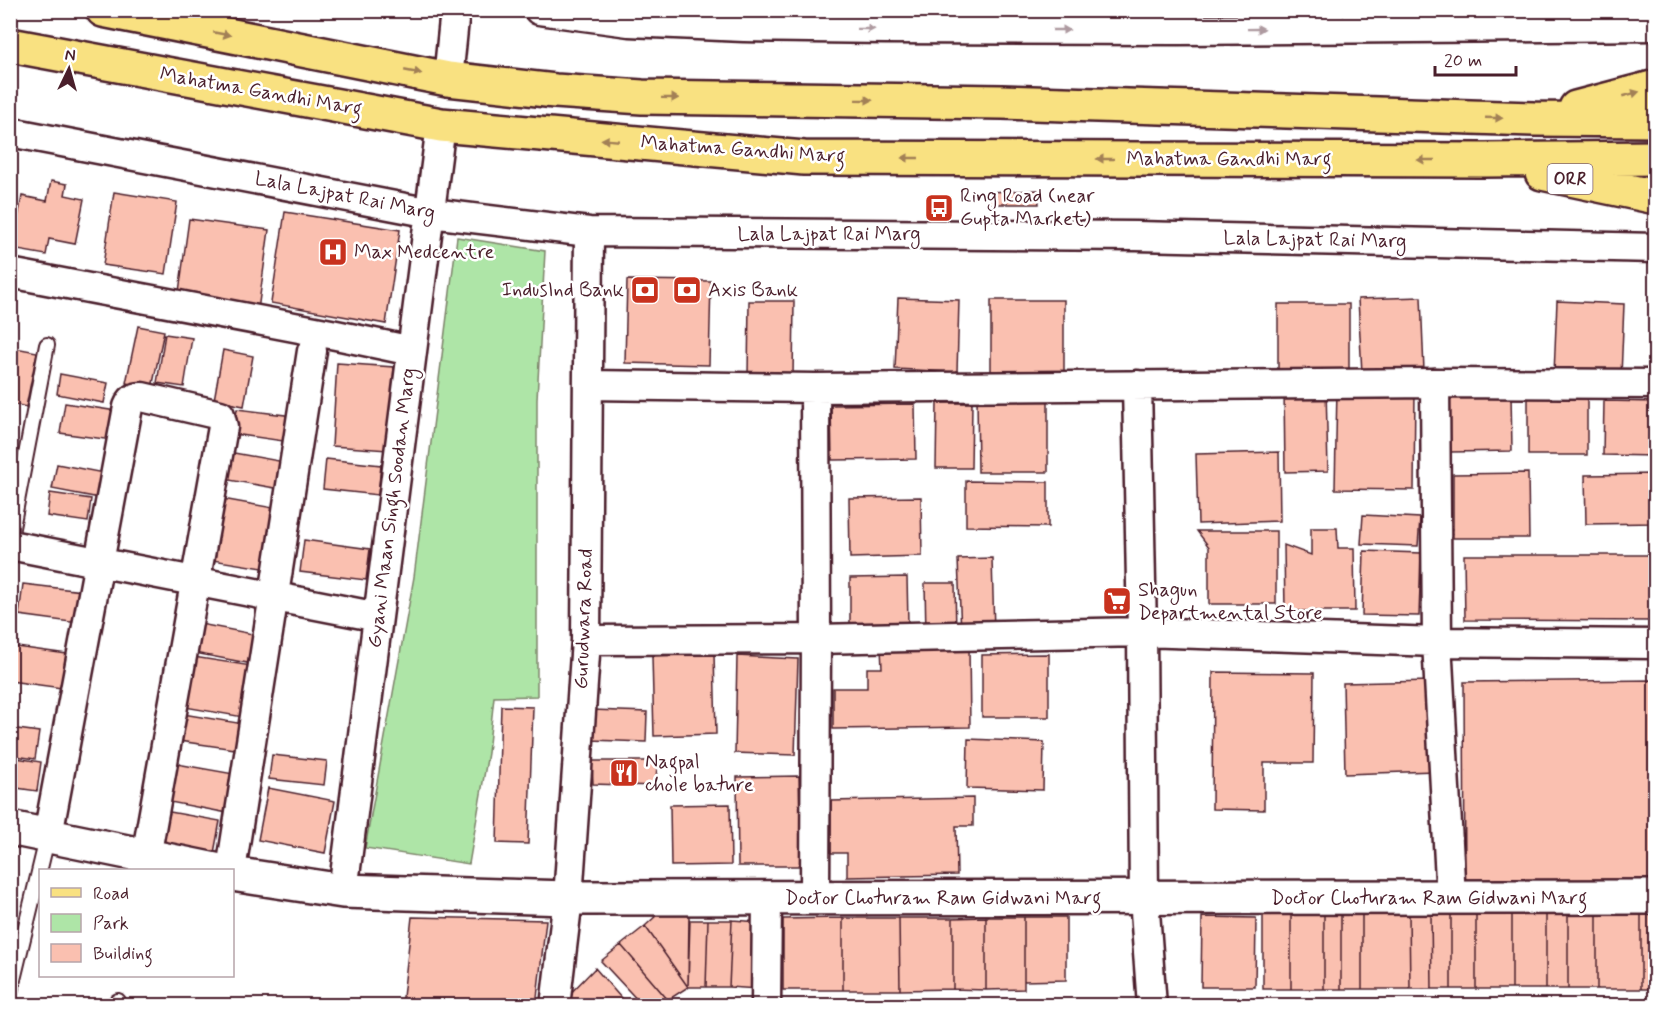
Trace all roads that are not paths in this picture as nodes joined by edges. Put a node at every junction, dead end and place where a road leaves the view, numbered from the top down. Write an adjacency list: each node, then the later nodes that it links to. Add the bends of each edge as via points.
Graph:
1 (103, 10): 7 (main road, one-way to 7)
2 (455, 10): 7 (street)
3 (550, 11): 4 (street, one-way to 4, via 629,22 885,29 1178,30)
4 (1627, 18): 5 (street)
5 (1656, 26)
6 (10, 45): 11 (main road, Mahatma Gandhi Marg)
7 (448, 79): 9 (main road, one-way to 9, via 642,97 1002,102)
8 (1656, 87): 9 (main road, one-way to 8)
9 (1534, 119): 10 (main road)
10 (1656, 120)
11 (441, 125): 14 (main road, Mahatma Gandhi Marg, one-way to 11, via 804,158); 16 (street, Gyani Maan Singh Soodan Marg)
12 (10, 132): 16 (street, Lala Lajpat Rai Marg)
13 (1656, 158): 14 (main road)
14 (1484, 160): 15 (main road, ORR)
15 (1656, 197)
16 (431, 213): 17 (street, Lala Lajpat Rai Marg); 22 (street, Gyani Maan Singh Soodan Marg)
17 (589, 232): 18 (street, Lala Lajpat Rai Marg, via 1136,236); 25 (street, Gurudwara Road)
18 (1656, 249)
19 (10, 273): 22 (street)
20 (47, 345): 28 (lane)
21 (312, 351): 32 (street)
22 (412, 351): 33 (street, Gyani Maan Singh Soodan Marg)
23 (1435, 383): 24 (street); 26 (street); 37 (street)
24 (1656, 384)
25 (588, 385): 27 (street); 36 (street, Gurudwara Road)
26 (1137, 385): 27 (street); 34 (street)
27 (815, 388): 35 (street)
28 (10, 537)
29 (10, 545): 30 (street)
30 (99, 562): 31 (street); 31 (street, via 128,407 135,397 142,397 220,415 222,421); 40 (street)
31 (196, 582): 32 (street); 41 (street)
32 (274, 597): 33 (street); 44 (street)
33 (378, 617): 47 (street, Gyani Maan Singh Soodan Marg)
34 (1142, 632): 35 (street); 37 (street); 52 (street)
35 (816, 639): 36 (street); 51 (street)
36 (586, 640): 49 (street, Gurudwara Road)
37 (1437, 642): 38 (street); 53 (street)
38 (1656, 644)
39 (10, 828): 40 (street)
40 (48, 835): 41 (street); 42 (lane)
41 (146, 857): 43 (street)
42 (40, 869)
43 (210, 869)
44 (232, 869)
45 (39, 872): 54 (lane)
46 (234, 872): 47 (street, Doctor Choturam Ram Gidwani Marg)
47 (343, 891): 49 (street, Doctor Choturam Ram Gidwani Marg)
48 (1656, 897): 53 (street, Doctor Choturam Ram Gidwani Marg)
49 (568, 898): 50 (street, Doctor Choturam Ram Gidwani Marg); 55 (street, Gurudwara Road)
50 (767, 898): 51 (street, Doctor Choturam Ram Gidwani Marg); 56 (street)
51 (815, 898): 52 (street, Doctor Choturam Ram Gidwani Marg)
52 (1144, 898): 53 (street, Doctor Choturam Ram Gidwani Marg); 57 (street)
53 (1451, 898)
54 (10, 992)
55 (555, 1005)
56 (766, 1005)
57 (1152, 1005)

